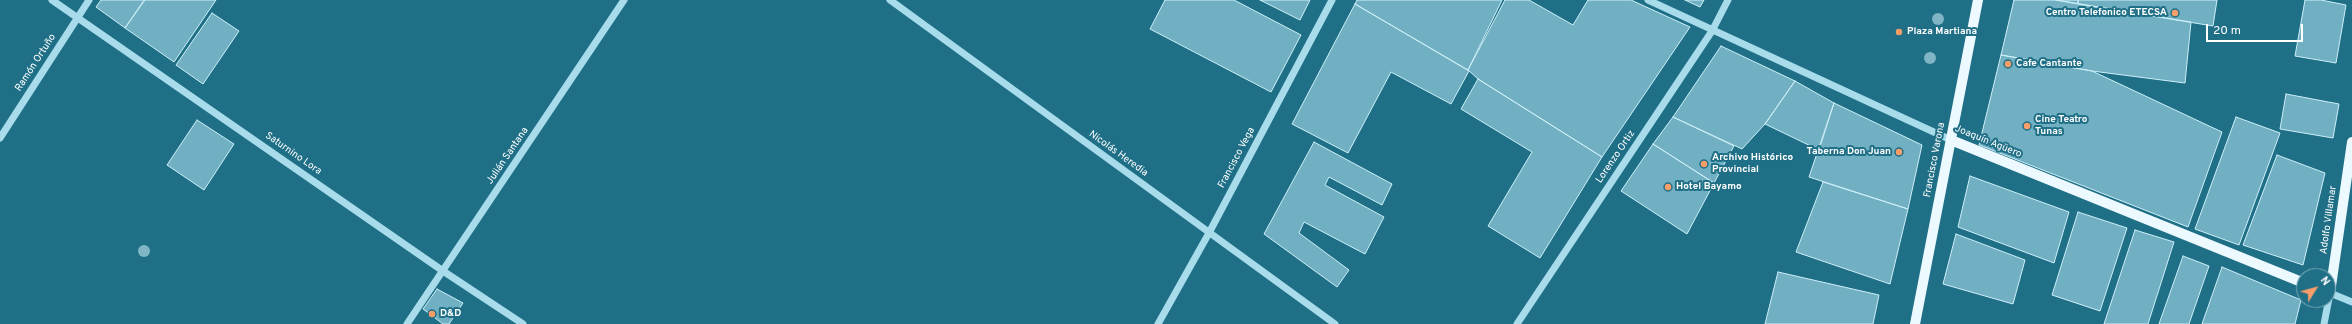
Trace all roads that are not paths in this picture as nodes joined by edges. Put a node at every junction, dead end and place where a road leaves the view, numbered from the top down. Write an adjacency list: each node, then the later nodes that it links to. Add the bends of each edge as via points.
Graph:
1 (52, 0): 9 (street, Saturnino Lora)
2 (89, 0): 9 (street, Ramón Ortuño)
3 (624, 0): 16 (street, Julián Santana)
4 (890, 0): 14 (street, Nicolás Heredia)
5 (1332, 0): 14 (street, Francisco Vega)
6 (1648, 0): 10 (street, Joaquín Agüero)
7 (1728, 0): 10 (street, Lorenzo Ortiz)
8 (1978, 0): 12 (main road, Francisco Varona)
9 (78, 17): 11 (street, Ramón Ortuño); 16 (street, Saturnino Lora)
10 (1712, 31): 12 (street, Joaquín Agüero); 25 (street, Lorenzo Ortiz)
11 (0, 138)
12 (1951, 140): 17 (main road, Joaquín Agüero); 26 (main road, Francisco Varona)
13 (2352, 142): 15 (main road, Adolfo Villamar)
14 (1209, 233): 23 (street, Francisco Vega); 24 (street, Nicolás Heredia)
15 (2333, 268)
16 (443, 271): 21 (street, Julián Santana); 22 (street, Saturnino Lora)
17 (2296, 280)
18 (2336, 296): 19 (street)
19 (2352, 302)
20 (2327, 308): 27 (street, Adolfo Villamar)
21 (407, 324)
22 (523, 324)
23 (1158, 324)
24 (1335, 324)
25 (1516, 324)
26 (1915, 324)
27 (2324, 324)

